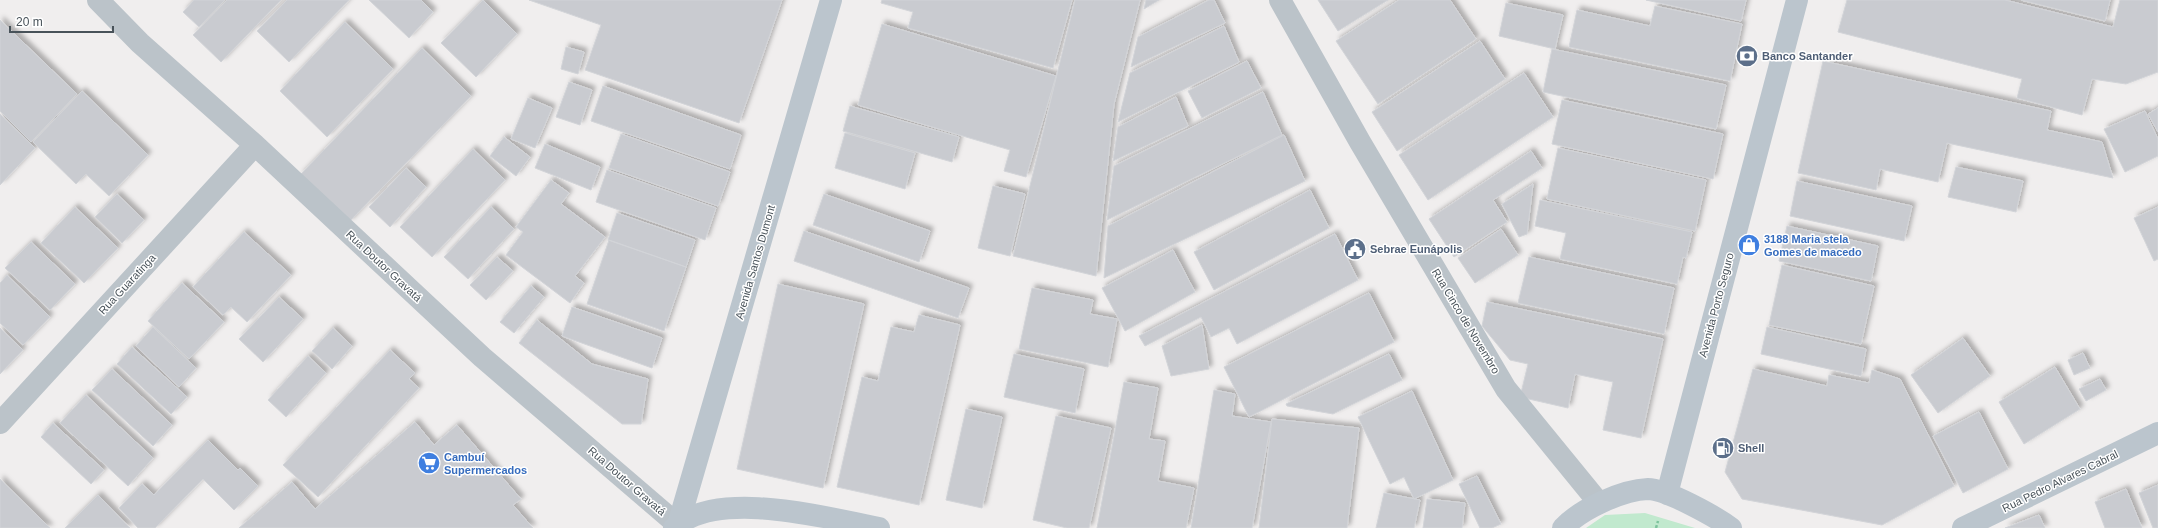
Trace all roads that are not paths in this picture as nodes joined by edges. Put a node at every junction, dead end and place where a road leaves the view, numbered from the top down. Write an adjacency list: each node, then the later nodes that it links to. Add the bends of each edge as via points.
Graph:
1 (98, 0): 5 (street, Rua Doutor Gravatá, via 140,43)
2 (831, 0): 10 (main road, Avenida Santos Dumont)
3 (1280, 0): 9 (street, Rua Cinco de Novembro, via 1364,149 1506,389)
4 (1797, 0): 8 (main road, Avenida Porto Seguro)
5 (254, 145): 6 (street, Rua Guaratinga); 10 (street, Rua Doutor Gravatá, via 482,357)
6 (0, 423)
7 (2158, 433): 14 (main road, Rua Pedro Alvares Cabral)
8 (1667, 494): 9 (main road, via 1649,489); 13 (main road, via 1715,517)
9 (1600, 503): 12 (main road)
10 (676, 526): 11 (main road, via 706,510 728,508 779,509)
11 (879, 528)
12 (1563, 528)
13 (1731, 528)
14 (1962, 528)

